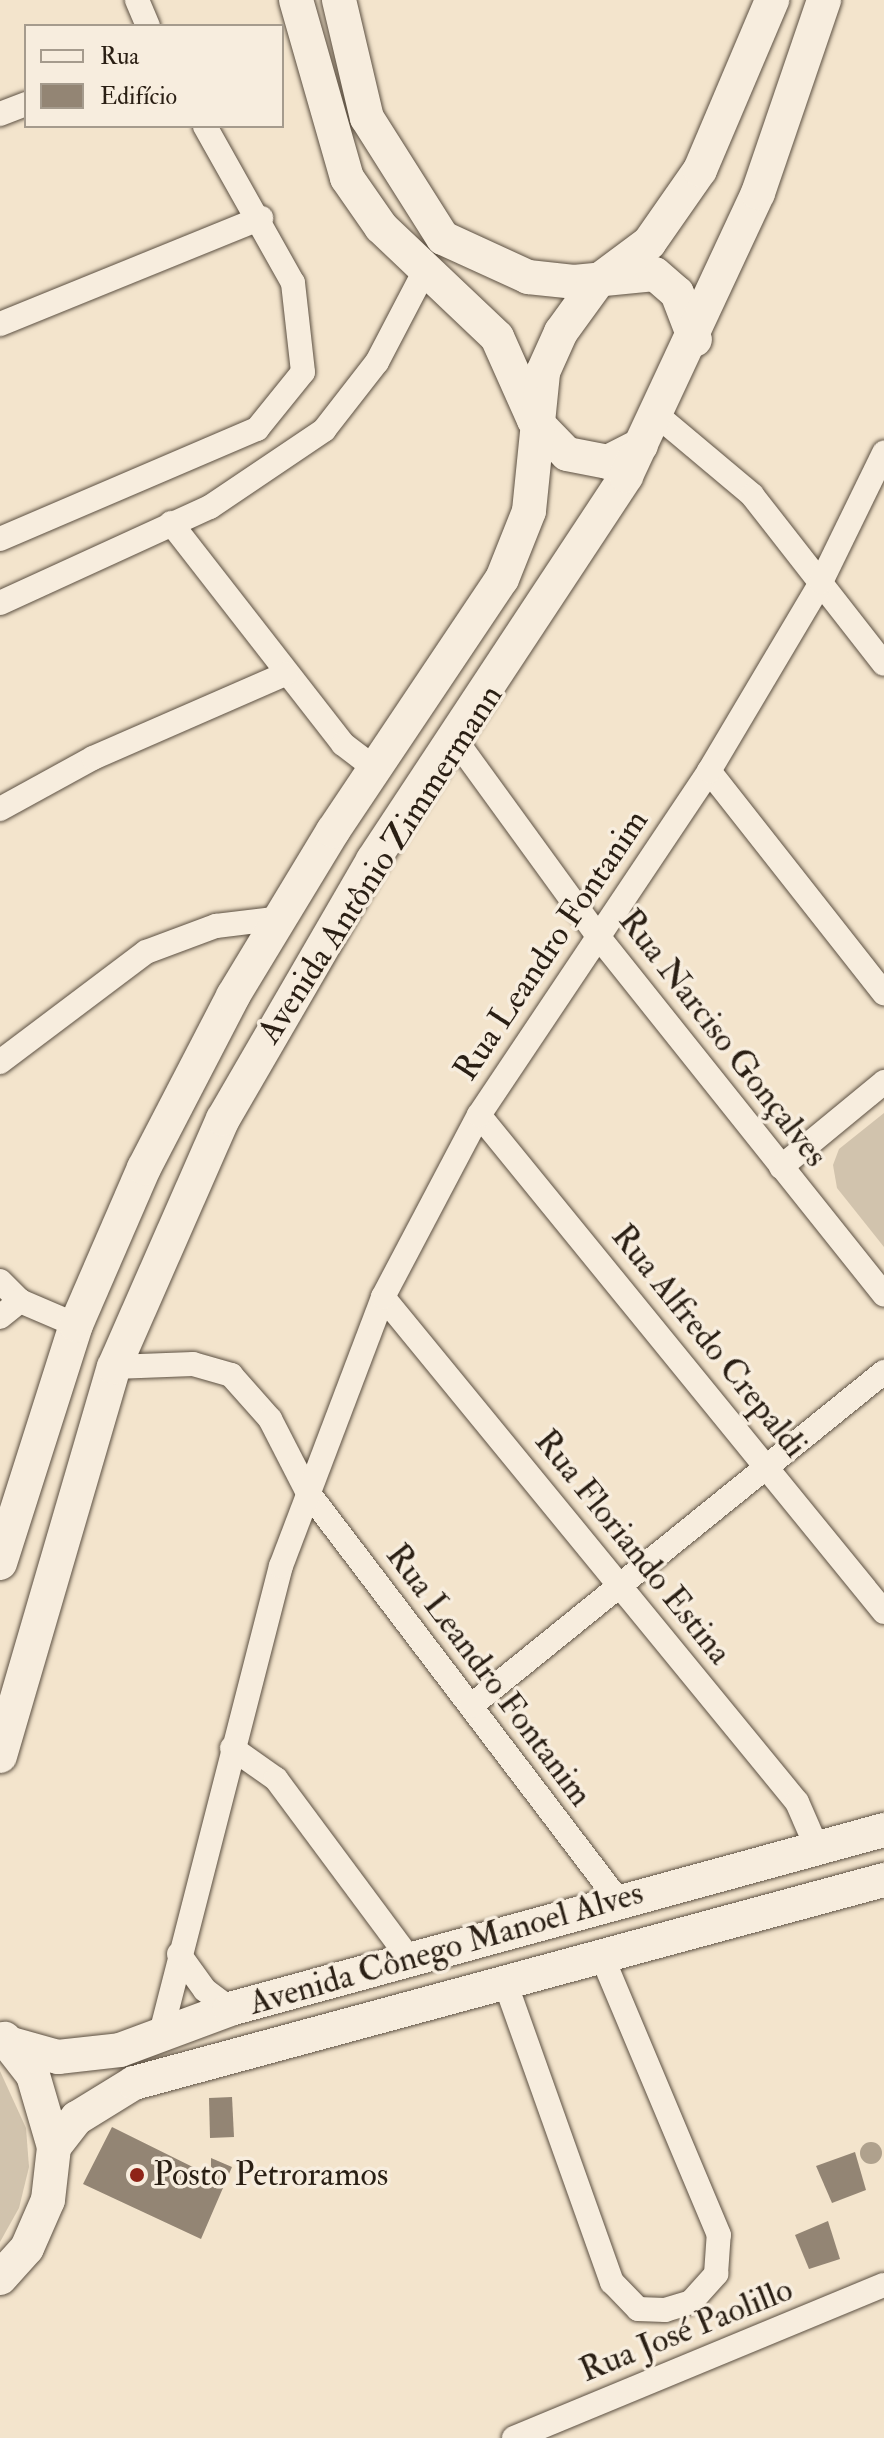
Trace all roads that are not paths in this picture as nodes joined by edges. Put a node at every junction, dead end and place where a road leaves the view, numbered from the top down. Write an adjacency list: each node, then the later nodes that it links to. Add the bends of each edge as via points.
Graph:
1 (137, 0): 6 (street)
2 (296, 0): 11 (street, via 347,178)
3 (339, 0): 12 (street, via 367,118 443,238 516,274)
4 (772, 0): 12 (street, Avenida Antônio Zimmermann, via 700,170 649,243)
5 (824, 0): 14 (street, Avenida Antônio Zimmermann, via 758,193)
6 (147, 24)
7 (24, 105): 8 (street)
8 (0, 114)
9 (206, 128): 10 (street)
10 (261, 218): 13 (street); 19 (street, via 293,283 303,372 257,429)
11 (423, 274): 15 (street, via 497,337); 18 (street, via 377,362 324,430 239,492)
12 (598, 281): 14 (street, via 655,274 677,293); 15 (street, Avenida Antônio Zimmermann, via 543,372)
13 (0, 324)
14 (695, 340): 16 (street, Avenida Antônio Zimmermann)
15 (534, 420): 16 (street, via 567,454 608,462); 25 (street, Avenida Antônio Zimmermann, via 529,511 502,579)
16 (650, 430): 20 (street, via 752,495); 24 (street, Avenida Antônio Zimmermann)
17 (884, 453): 20 (street, Rua Leandro Fontanim)
18 (171, 523): 21 (street); 23 (street)
19 (0, 539)
20 (821, 582): 22 (street); 26 (street, Rua Leandro Fontanim)
21 (0, 603)
22 (884, 664)
23 (285, 674): 25 (street, via 343,744); 27 (street, via 93,758)
24 (457, 742): 29 (street, Rua Narciso Gonçalves); 41 (street, Avenida Antônio Zimmermann, via 373,860 272,1026)
25 (377, 770): 28 (street, Avenida Antônio Zimmermann)
26 (709, 771): 29 (street, Rua Leandro Fontanim); 30 (street)
27 (0, 809)
28 (281, 918): 31 (street, via 216,926 146,952); 40 (street, Avenida Antônio Zimmermann, via 144,1168)
29 (597, 935): 33 (street, Rua Leandro Fontanim); 34 (street, Rua Narciso Gonçalves)
30 (884, 993)
31 (0, 1062)
32 (884, 1082): 34 (street)
33 (479, 1115): 37 (street, Rua Leandro Fontanim); 43 (street, Rua Alfredo Crepaldi)
34 (781, 1167): 36 (street, Rua Narciso Gonçalves)
35 (0, 1281): 38 (street)
36 (884, 1295)
37 (383, 1297): 44 (street, Rua Leandro Fontanim); 46 (street, Rua Floriando Estina)
38 (20, 1301): 39 (street); 40 (street)
39 (0, 1317)
40 (76, 1325): 45 (street, Avenida Antônio Zimmermann)
41 (114, 1367): 44 (street, Rua Leandro Fontanim, via 193,1364 231,1375 270,1419); 50 (street, Avenida Antônio Zimmermann)
42 (884, 1372): 43 (street)
43 (769, 1467): 46 (street); 47 (street, Rua Alfredo Crepaldi)
44 (307, 1491): 48 (street, Rua Leandro Fontanim); 49 (street, Rua Leandro Fontanim)
45 (0, 1563)
46 (621, 1585): 48 (street); 52 (street, Rua Floriando Estina, via 797,1802)
47 (884, 1612)
48 (472, 1705): 54 (street, Rua Leandro Fontanim)
49 (232, 1748): 55 (street, Rua Leandro Fontanim); 57 (street, via 276,1779)
50 (0, 1756)
51 (884, 1830): 52 (street, Avenida Cônego Manoel Alves)
52 (817, 1848): 54 (street, Avenida Cônego Manoel Alves)
53 (884, 1880): 56 (street, Avenida Cônego Manoel Alves)
54 (618, 1900): 57 (street, Avenida Cônego Manoel Alves)
55 (179, 1954): 59 (street, via 205,1990); 60 (street, Rua Leandro Fontanim)
56 (602, 1956): 58 (street, Avenida Cônego Manoel Alves); 58 (street, via 719,2235 716,2274 691,2302 665,2310 638,2309 612,2282)
57 (411, 1961): 59 (street, Avenida Cônego Manoel Alves)
58 (505, 1982): 62 (street, Avenida Cônego Manoel Alves, via 134,2083 77,2118)
59 (230, 2009): 60 (street, Avenida Cônego Manoel Alves)
60 (161, 2033): 61 (street, Avenida Cônego Manoel Alves, via 120,2050 58,2057)
61 (6, 2039): 62 (street, via 43,2098)
62 (54, 2147): 63 (street, via 48,2200 27,2248)
63 (0, 2278)
64 (884, 2285): 65 (street, Rua José Paolillo)
65 (514, 2438)

